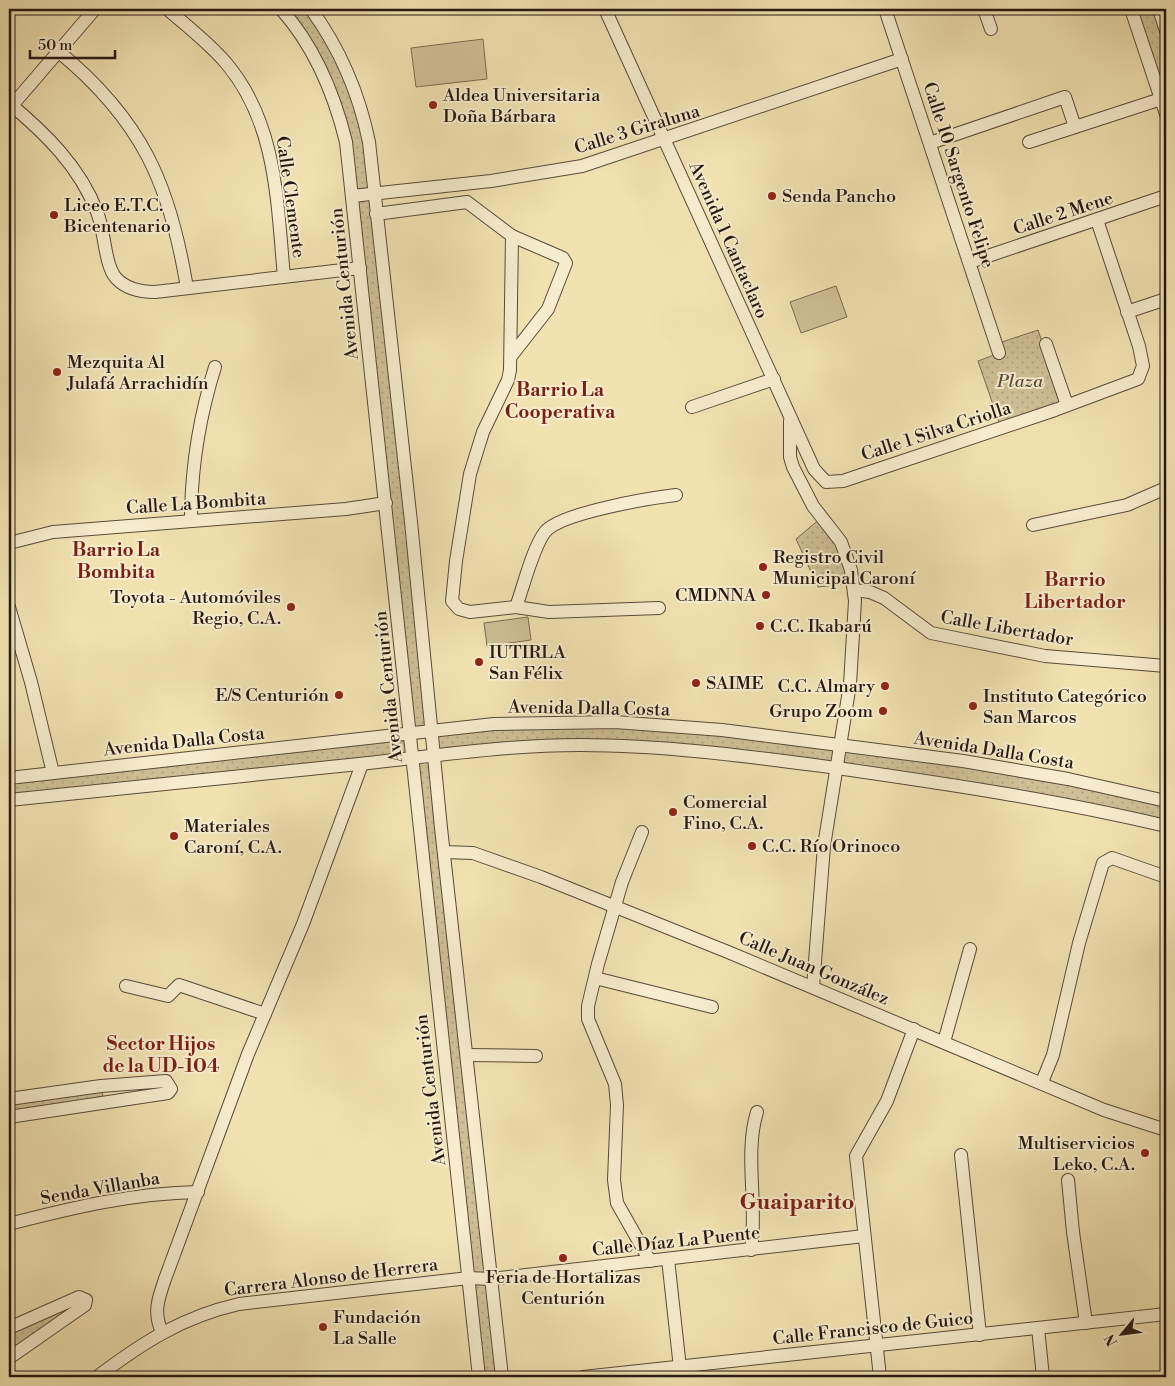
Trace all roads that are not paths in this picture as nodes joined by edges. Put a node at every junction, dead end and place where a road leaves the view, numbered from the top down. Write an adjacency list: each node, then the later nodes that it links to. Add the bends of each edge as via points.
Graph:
1 (95, 9): 12 (street)
2 (167, 9): 29 (street, Calle Clemente, via 225,62 257,110 270,152)
3 (282, 9): 22 (street, Avenida Centurión, via 313,53 333,95 346,142)
4 (311, 9): 21 (street, via 334,45 356,94 369,142)
5 (605, 9): 18 (street, Avenida 1 Cantaclaro)
6 (885, 9): 13 (street, Calle 10 Sargento Felipe)
7 (984, 9): 10 (street)
8 (1131, 9): 14 (street)
9 (1159, 9): 11 (street)
10 (991, 29)
11 (1166, 31)
12 (58, 52): 15 (street); 30 (street, via 112,102 149,157 176,226)
13 (902, 59): 18 (street, Calle 3 Giraluna); 20 (street, Calle 10 Sargento Felipe)
14 (1162, 99): 16 (street); 17 (street)
15 (10, 106): 30 (street, via 59,150 82,182 97,212 116,278 145,292)
16 (1166, 114)
17 (1076, 127): 19 (street); 20 (street, via 1065,97)
18 (665, 140): 21 (street, Calle 3 Giraluna, via 605,160 560,170); 37 (street, Avenida 1 Cantaclaro)
19 (1029, 142)
20 (930, 143): 27 (street, Calle 10 Sargento Felipe)
21 (374, 194): 22 (street, Calle 3 Giraluna); 24 (street)
22 (352, 196): 28 (street, Avenida Centurión)
23 (1166, 196): 25 (street, Calle 2 Mene)
24 (376, 214): 26 (street, via 461,201 467,202); 53 (street)
25 (1096, 220): 27 (street, Calle 2 Mene); 32 (street)
26 (512, 236): 35 (street); 35 (street, via 563,258 566,263 548,309)
27 (970, 262): 34 (street, Calle 10 Sargento Felipe)
28 (360, 268): 29 (street); 44 (street, Avenida Centurión)
29 (284, 277): 30 (street)
30 (187, 288)
31 (1166, 299): 32 (street)
32 (1127, 312): 38 (street, Calle 1 Silva Criolla, via 1142,359 1141,376 1122,387)
33 (1046, 344): 38 (street)
34 (999, 353)
35 (512, 355): 50 (street, via 508,380 483,432 470,474 451,592 452,601 458,609 470,612)
36 (215, 367): 45 (street, via 203,403 196,446)
37 (774, 380): 39 (street); 40 (street, Avenida 1 Cantaclaro)
38 (1067, 405): 41 (street, Calle 1 Silva Criolla, via 843,480)
39 (692, 408)
40 (790, 416): 41 (street, Avenida 1 Cantaclaro, via 814,469); 48 (street, via 793,466 814,506 841,542)
41 (826, 482)
42 (1166, 488): 46 (street, via 1127,505)
43 (676, 495): 50 (street, via 569,517 550,527 540,540)
44 (386, 503): 45 (street, Calle La Bombita); 54 (street, Avenida Centurión)
45 (191, 521): 47 (street, Calle La Bombita, via 52,532)
46 (1033, 525)
47 (9, 543)
48 (854, 590): 52 (street, Calle Libertador, via 884,598 931,633 1045,656); 55 (street, via 854,652)
49 (9, 607): 60 (street)
50 (516, 608): 51 (street, via 549,612)
51 (659, 608)
52 (1166, 666)
53 (432, 732): 54 (street, Avenida Dalla Costa); 55 (street, Avenida Dalla Costa, via 522,723 615,722 722,730); 56 (street)
54 (410, 735): 57 (street, Avenida Centurión); 60 (street, Avenida Dalla Costa)
55 (841, 745): 59 (street); 63 (street, Avenida Dalla Costa, via 1018,769)
56 (434, 755): 57 (street); 59 (street, via 521,747 620,746); 66 (street)
57 (413, 757): 58 (street); 92 (street, Avenida Centurión)
58 (362, 764): 62 (street); 74 (street, via 303,924)
59 (837, 768): 64 (street, via 1021,795); 72 (street, via 824,846)
60 (53, 773): 61 (street, Avenida Dalla Costa)
61 (9, 778)
62 (9, 800)
63 (1166, 802)
64 (1166, 826)
65 (642, 832): 68 (street)
66 (444, 852): 68 (street, Calle Juan González, via 490,857); 77 (street)
67 (1166, 877): 79 (street, via 1112,858 1103,863 1079,943 1053,1055)
68 (615, 906): 70 (street); 72 (street, Calle Juan González)
69 (970, 949): 76 (street)
70 (595, 978): 73 (street); 91 (street, via 588,1019 615,1084 615,1192 622,1214)
71 (126, 986): 74 (street, via 168,996 180,986)
72 (813, 987): 75 (street, Calle Juan González)
73 (712, 1006)
74 (265, 1014): 86 (street)
75 (914, 1029): 76 (street, Calle Juan González); 88 (street, via 890,1095 856,1156)
76 (944, 1042): 79 (street, Calle Juan González)
77 (467, 1055): 78 (street); 93 (street)
78 (536, 1056)
79 (1042, 1082): 83 (street, Calle Juan González, via 1118,1115)
80 (9, 1099): 82 (street, via 101,1086 166,1082 171,1089)
81 (757, 1112): 89 (street, via 751,1130 755,1209)
82 (9, 1117)
83 (1166, 1130)
84 (961, 1155): 99 (street)
85 (1068, 1180): 95 (street)
86 (198, 1192): 87 (street, Senda Villanba, via 107,1201); 98 (street, via 159,1296 156,1317)
87 (9, 1224)
88 (864, 1236): 89 (street, Calle Díaz La Puente); 100 (street)
89 (751, 1250): 90 (street, Calle Díaz La Puente)
90 (668, 1259): 91 (street, Calle Díaz La Puente); 102 (street)
91 (650, 1261): 93 (street, Calle Díaz La Puente)
92 (469, 1278): 93 (street, Calle Díaz La Puente); 98 (street, Carrera Alonso de Herrera, via 239,1304); 104 (street, Avenida Centurión)
93 (491, 1279): 105 (street)
94 (1166, 1314): 95 (street, Calle Francisco de Guico)
95 (1086, 1323): 97 (street, Calle Francisco de Guico)
96 (9, 1328): 101 (street, via 79,1297 86,1300 86,1305)
97 (1038, 1328): 99 (street, Calle Francisco de Guico); 108 (street)
98 (162, 1332): 103 (street, Carrera Alonso de Herrera)
99 (980, 1335): 100 (street, Calle Francisco de Guico)
100 (876, 1345): 102 (street, Calle Francisco de Guico); 107 (street)
101 (9, 1358)
102 (680, 1372): 106 (street, Calle Francisco de Guico)
103 (97, 1377)
104 (479, 1377)
105 (502, 1377)
106 (583, 1377)
107 (880, 1377)
108 (1043, 1377)

